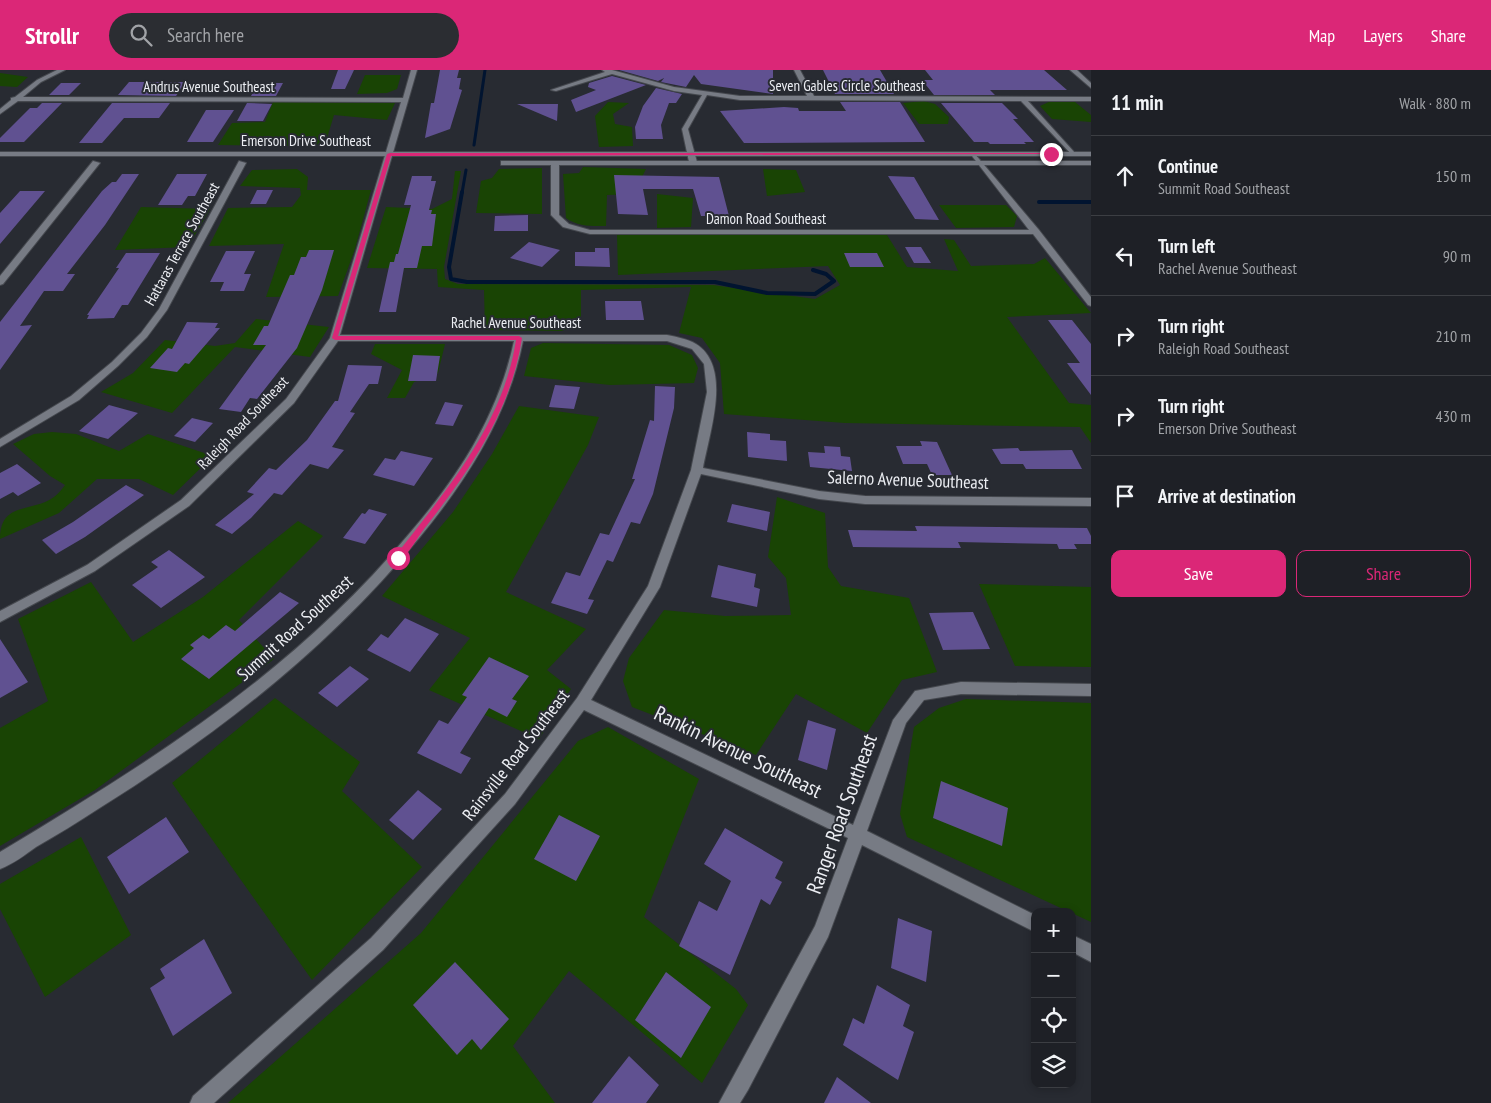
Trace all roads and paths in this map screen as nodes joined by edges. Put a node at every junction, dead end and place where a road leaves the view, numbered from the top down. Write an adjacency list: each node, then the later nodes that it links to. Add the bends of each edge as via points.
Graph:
1 (62, 70): 11 (street, via 38,81)
2 (414, 70): 12 (street, Raleigh Road Southeast)
3 (797, 70): 9 (street)
4 (1073, 70): 6 (street)
5 (608, 71): 7 (street); 8 (street, Seven Gables Circle Southeast, via 649,84)
6 (1091, 86)
7 (554, 90)
8 (705, 94): 9 (street, Seven Gables Circle Southeast); 15 (street, via 685,129)
9 (812, 99): 10 (street, Seven Gables Circle Southeast)
10 (1023, 99): 13 (street, Seven Gables Circle Southeast); 18 (street)
11 (13, 100): 12 (street, Andrus Avenue Southeast); 14 (street)
12 (406, 100): 20 (street, Raleigh Road Southeast)
13 (1091, 100)
14 (0, 112)
15 (690, 153): 17 (street, Emerson Drive Southeast); 20 (street, Emerson Drive Southeast); 21 (street)
16 (0, 154): 20 (street, Emerson Drive Southeast)
17 (974, 154): 18 (street, Emerson Drive Southeast); 30 (street)
18 (1073, 154): 19 (street, Emerson Drive Southeast)
19 (1091, 154)
20 (388, 161): 35 (street, Raleigh Road Southeast)
21 (693, 162): 29 (street); 30 (street)
22 (0, 163): 23 (street)
23 (10, 163)
24 (87, 163): 25 (street)
25 (96, 163): 26 (street); 33 (street)
26 (106, 163)
27 (242, 163): 38 (street, Hattaras Terrace Southeast, via 163,310 144,335 75,398)
28 (496, 163): 29 (street)
29 (555, 163): 32 (street, Damon Road Southeast, via 555,215 559,222 573,229 590,232)
30 (981, 163): 31 (street); 32 (street)
31 (1091, 163)
32 (1036, 232): 34 (street)
33 (0, 282)
34 (1091, 302)
35 (335, 338): 36 (street, Rachel Avenue Southeast); 41 (street, Raleigh Road Southeast, via 290,400 185,503 91,568)
36 (519, 338): 37 (street, Rachel Avenue Southeast, via 667,338); 45 (street, Summit Road Southeast, via 504,398 483,440 449,492 398,558 330,626 215,722 134,779)
37 (695, 347): 39 (street, Rainsville Road Southeast, via 709,364 712,392)
38 (0, 444)
39 (697, 470): 40 (street, Salerno Avenue Southeast, via 819,495 865,500); 43 (street, Rainsville Road Southeast, via 654,587)
40 (1091, 502)
41 (0, 617)
42 (1091, 690): 44 (street, Ranger Road Southeast, via 961,688 920,695 900,720)
43 (582, 702): 44 (street, Rankin Avenue Southeast); 49 (street, Rainsville Road Southeast, via 510,799 377,944)
44 (856, 834): 46 (street, Rankin Avenue Southeast); 50 (street, Ranger Road Southeast, via 822,931)
45 (0, 861)
46 (1031, 922)
47 (1076, 945): 48 (street)
48 (1091, 952)
49 (200, 1103)
50 (729, 1103)

